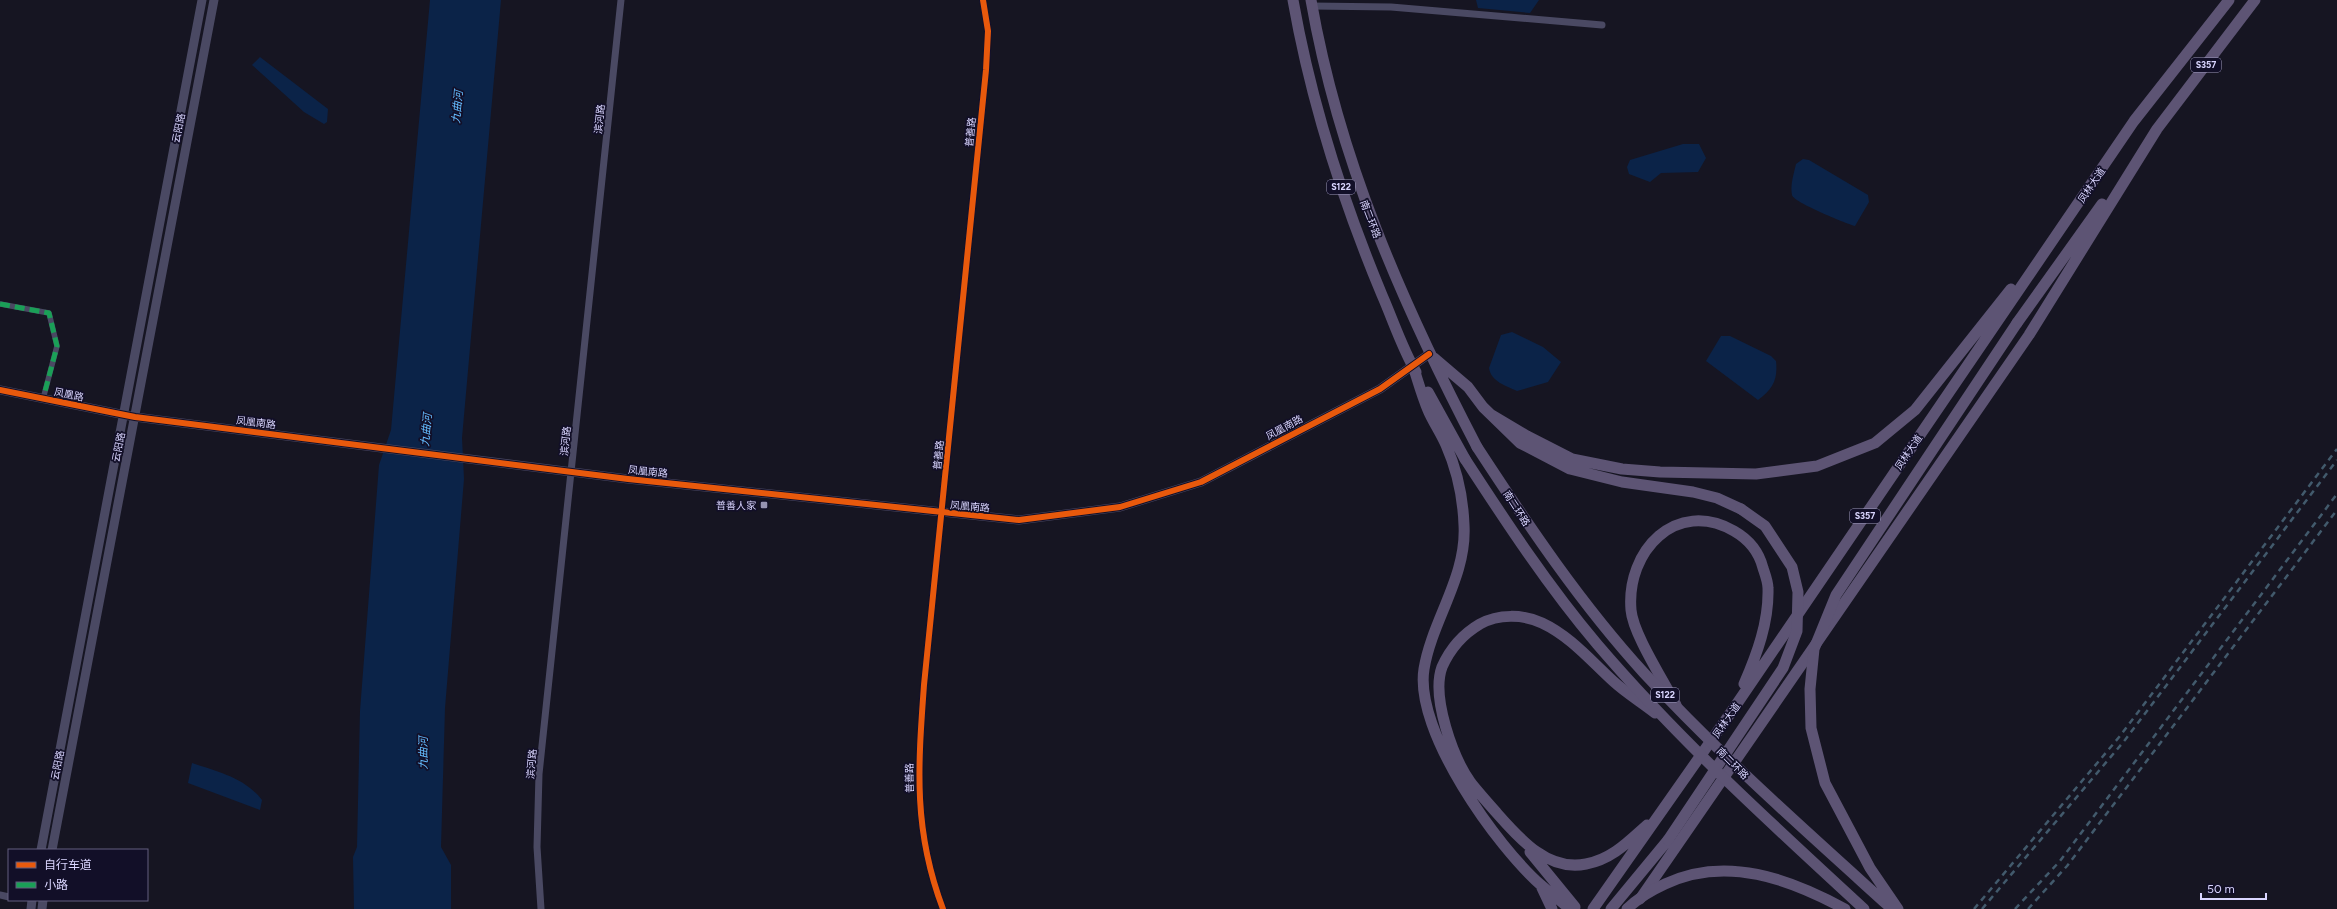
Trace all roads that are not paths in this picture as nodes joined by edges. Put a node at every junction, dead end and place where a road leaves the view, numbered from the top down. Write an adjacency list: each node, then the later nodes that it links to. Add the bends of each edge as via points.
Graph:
1 (202, 0): 18 (street, 云阳路)
2 (214, 0): 19 (street, 云阳路)
3 (621, 0): 20 (street, 滨河路)
4 (983, 0): 21 (street, 普善路, via 988,31 986,70)
5 (1293, 0): 14 (main road, 南二环路 / S122, via 1303,55 1328,148 1371,268)
6 (2229, 0): 10 (main road, 凤林大道 / S357)
7 (2255, 0): 11 (main road, S357)
8 (1311, 3): 9 (street, via 1391,7); 13 (main road, 南二环路 / S122, via 1318,46 1345,145 1387,260)
9 (1602, 25)
10 (2134, 121): 17 (main road, via 1952,366 1915,410 1875,443 1817,466 1756,474 1622,469 1572,458 1526,436); 23 (main road, 凤林大道 / S357)
11 (2157, 129): 40 (main road, S357, via 2029,336); 44 (main road, bridge, via 2017,323 1836,596 1814,649 1810,689 1811,728 1825,783 1870,868)
12 (0, 304): 16 (street, via 48,314 57,346)
13 (1428, 354): 14 (street, 凤凰南路); 17 (main road, via 1468,387); 22 (main road, 南二环路 / S122, bridge, via 1477,446 1536,538 1610,633)
14 (1413, 366): 21 (street, 凤凰南路, via 1380,388 1201,482 1120,507 1019,520); 24 (main road, 南二环路 / S122, bridge, via 1465,459 1522,546 1596,643); 29 (main road, via 1428,410 1446,446 1459,484 1464,526 1454,583 1435,630 1424,670 1426,708 1472,805)
15 (0, 390): 16 (street, 凤凰路)
16 (43, 399): 18 (street, 凤凰路)
17 (1490, 414): 38 (main road, bridge, via 1520,443 1563,465 1622,482 1693,492 1717,498 1741,509 1765,526 1792,567 1798,592 1796,631 1783,668 1668,840)
18 (124, 415): 19 (street, 凤凰路); 27 (street, 云阳路)
19 (135, 417): 20 (street, 凤凰南路); 28 (street, 云阳路)
20 (572, 471): 21 (street, 凤凰南路); 32 (street, 滨河路, via 540,774 537,847)
21 (942, 513): 33 (street, 普善路, via 918,768 925,847)
22 (1677, 707): 23 (main road, bridge, via 1644,647 1631,611 1632,578 1647,546 1665,531 1685,522 1706,521 1726,526 1746,538 1761,559 1768,587 1764,628 1756,657); 43 (main road, 南二环路 / S122, bridge, via 1766,795)
23 (1734, 708): 25 (main road, 凤林大道 / S357)
24 (1671, 725): 26 (main road, bridge, via 1614,682 1566,638 1541,622 1516,616 1490,619 1470,629 1453,646 1442,668 1440,698 1448,740 1470,782); 42 (main road, 南二环路 / S122, bridge)
25 (1662, 811): 26 (main road, via 1614,855 1586,865 1565,864 1537,854); 37 (main road, 凤林大道 / S357)
26 (1519, 839): 36 (main road)
27 (41, 849)
28 (52, 849)
29 (1541, 886): 34 (main road); 35 (main road)
30 (31, 902): 31 (street)
31 (42, 904)
32 (541, 909)
33 (943, 909)
34 (1552, 909)
35 (1570, 909)
36 (1576, 909)
37 (1593, 909)
38 (1611, 909)
39 (1627, 909): 41 (main road, bridge, via 1656,888 1681,876 1709,870 1746,872 1780,880)
40 (1633, 909)
41 (1846, 909)
42 (1864, 909)
43 (1892, 909)
44 (1898, 909)

